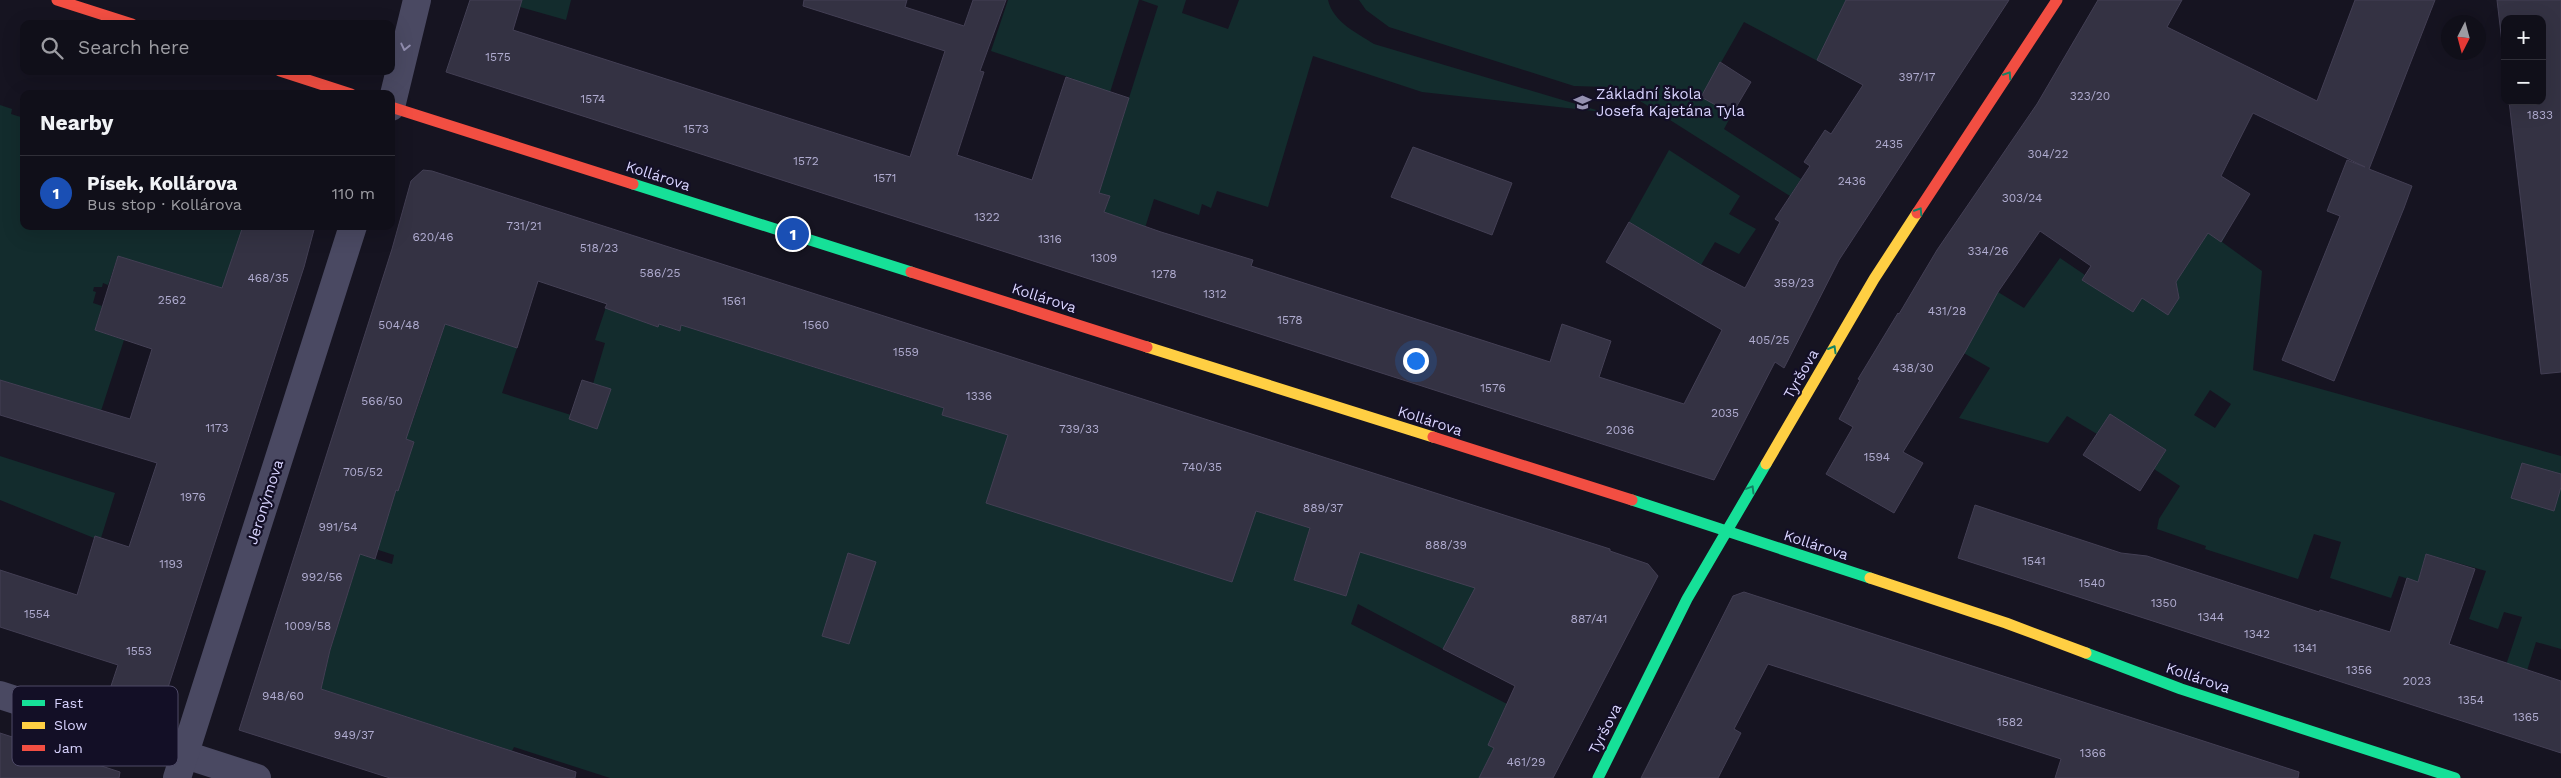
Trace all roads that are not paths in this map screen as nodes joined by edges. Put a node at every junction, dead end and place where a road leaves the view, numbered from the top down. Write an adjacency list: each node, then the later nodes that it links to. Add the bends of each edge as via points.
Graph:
1 (57, 0): 4 (main road)
2 (416, 0): 7 (street, one-way to 7)
3 (2057, 0): 10 (main road, Tyršova, one-way to 3, via 1874,279)
4 (120, 20)
5 (292, 75): 6 (main road)
6 (339, 90)
7 (395, 90)
8 (395, 108): 10 (main road, Kollárova)
9 (352, 230): 13 (street, Jeronýmova)
10 (1726, 531): 15 (main road, Tyršova, via 1687,599); 16 (main road, Kollárova, via 2006,623 2181,689)
11 (0, 695): 12 (street)
12 (12, 700)
13 (180, 766): 14 (street)
14 (257, 778)
15 (1598, 778)
16 (2455, 778)

